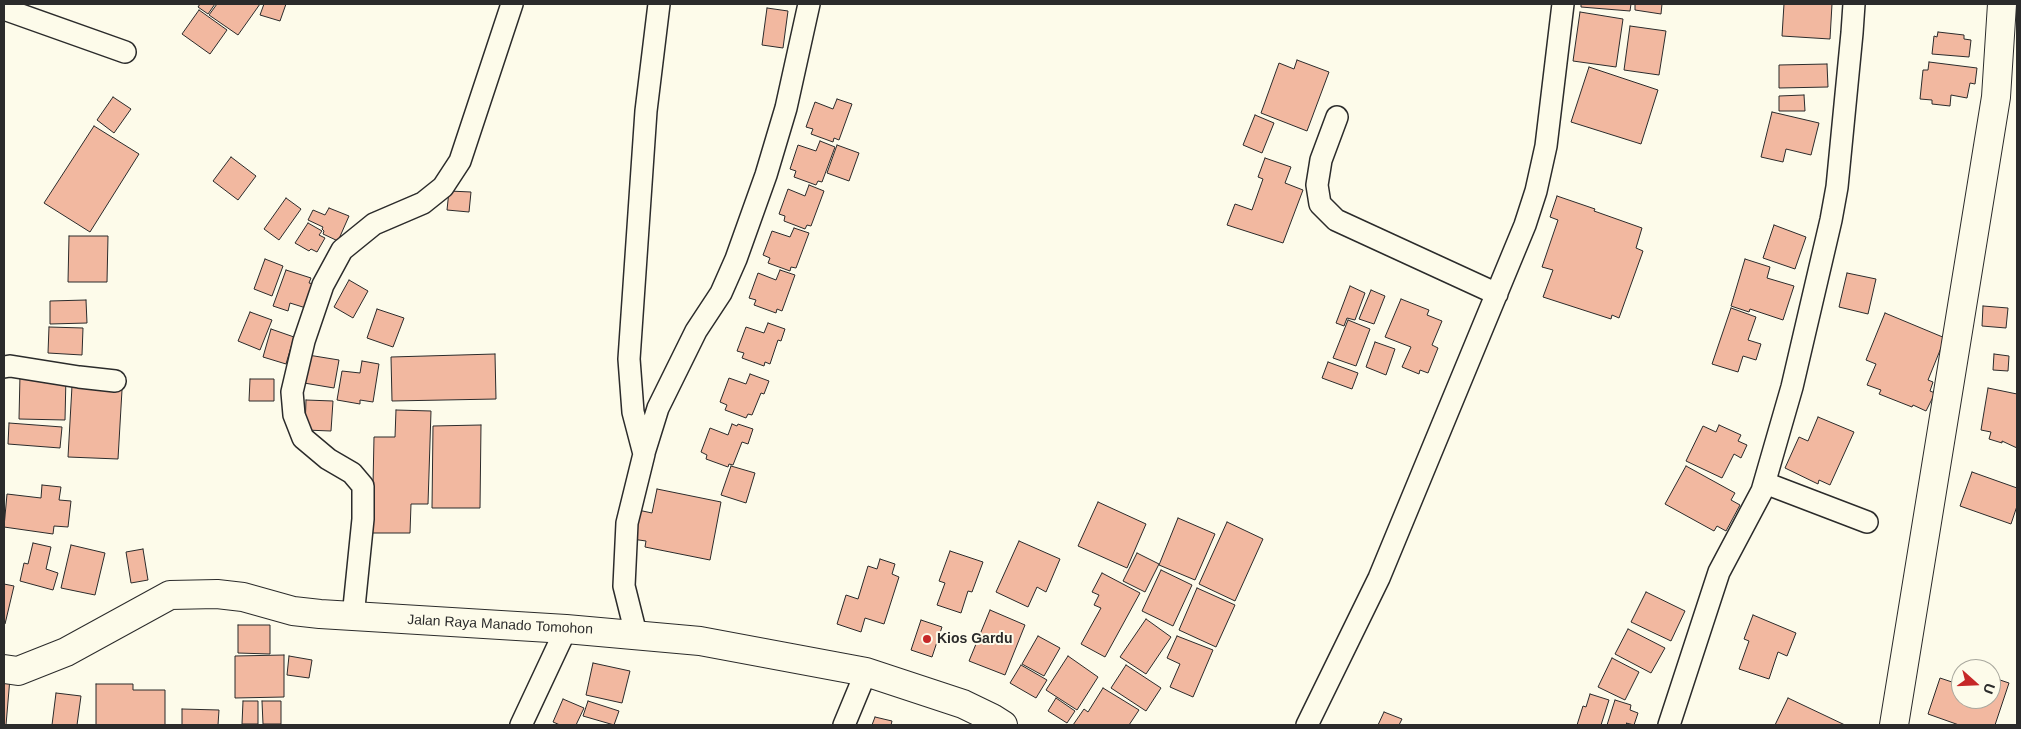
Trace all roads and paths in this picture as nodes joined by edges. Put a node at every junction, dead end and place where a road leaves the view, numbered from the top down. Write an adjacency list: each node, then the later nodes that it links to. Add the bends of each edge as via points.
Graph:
1 (512, 4): 16 (street, via 460,161 443,187 423,203 374,224 342,250 324,285 304,341 292,392 294,415 303,438 328,459 352,473 363,486 363,519)
2 (659, 4): 13 (street, via 646,111 629,360 633,412)
3 (809, 4): 13 (street, via 786,108 736,259 658,408)
4 (1563, 4): 10 (street, via 1546,146 1536,191 1526,225)
5 (1854, 4): 14 (street, via 1831,220 1792,387)
6 (2002, 4): 26 (main road, via 1996,98)
7 (4, 9): 8 (street)
8 (125, 52)
9 (1337, 118): 10 (street, via 1321,160 1317,185 1320,204 1336,220)
10 (1497, 294): 24 (street, via 1379,578)
11 (4, 367): 12 (street)
12 (115, 381)
13 (644, 454): 18 (street, via 627,523 624,586)
14 (1765, 483): 15 (street); 25 (street, via 1717,578)
15 (1867, 522)
16 (353, 617): 17 (main road, Jalan Raya Manado Tomohon); 19 (main road, Jalan Raya Manado Tomohon, via 293,611 229,594 178,594 160,599 66,652 18,671)
17 (566, 629): 18 (main road, Jalan Raya Manado Tomohon); 22 (street)
18 (636, 634): 20 (main road, Jalan Raya Manado Tomohon, via 700,641)
19 (4, 669)
20 (866, 672): 21 (main road, Jalan Raya Manado Tomohon, via 963,704); 23 (street)
21 (995, 723)
22 (521, 725)
23 (844, 725)
24 (1306, 725)
25 (1669, 725)
26 (1894, 725)

